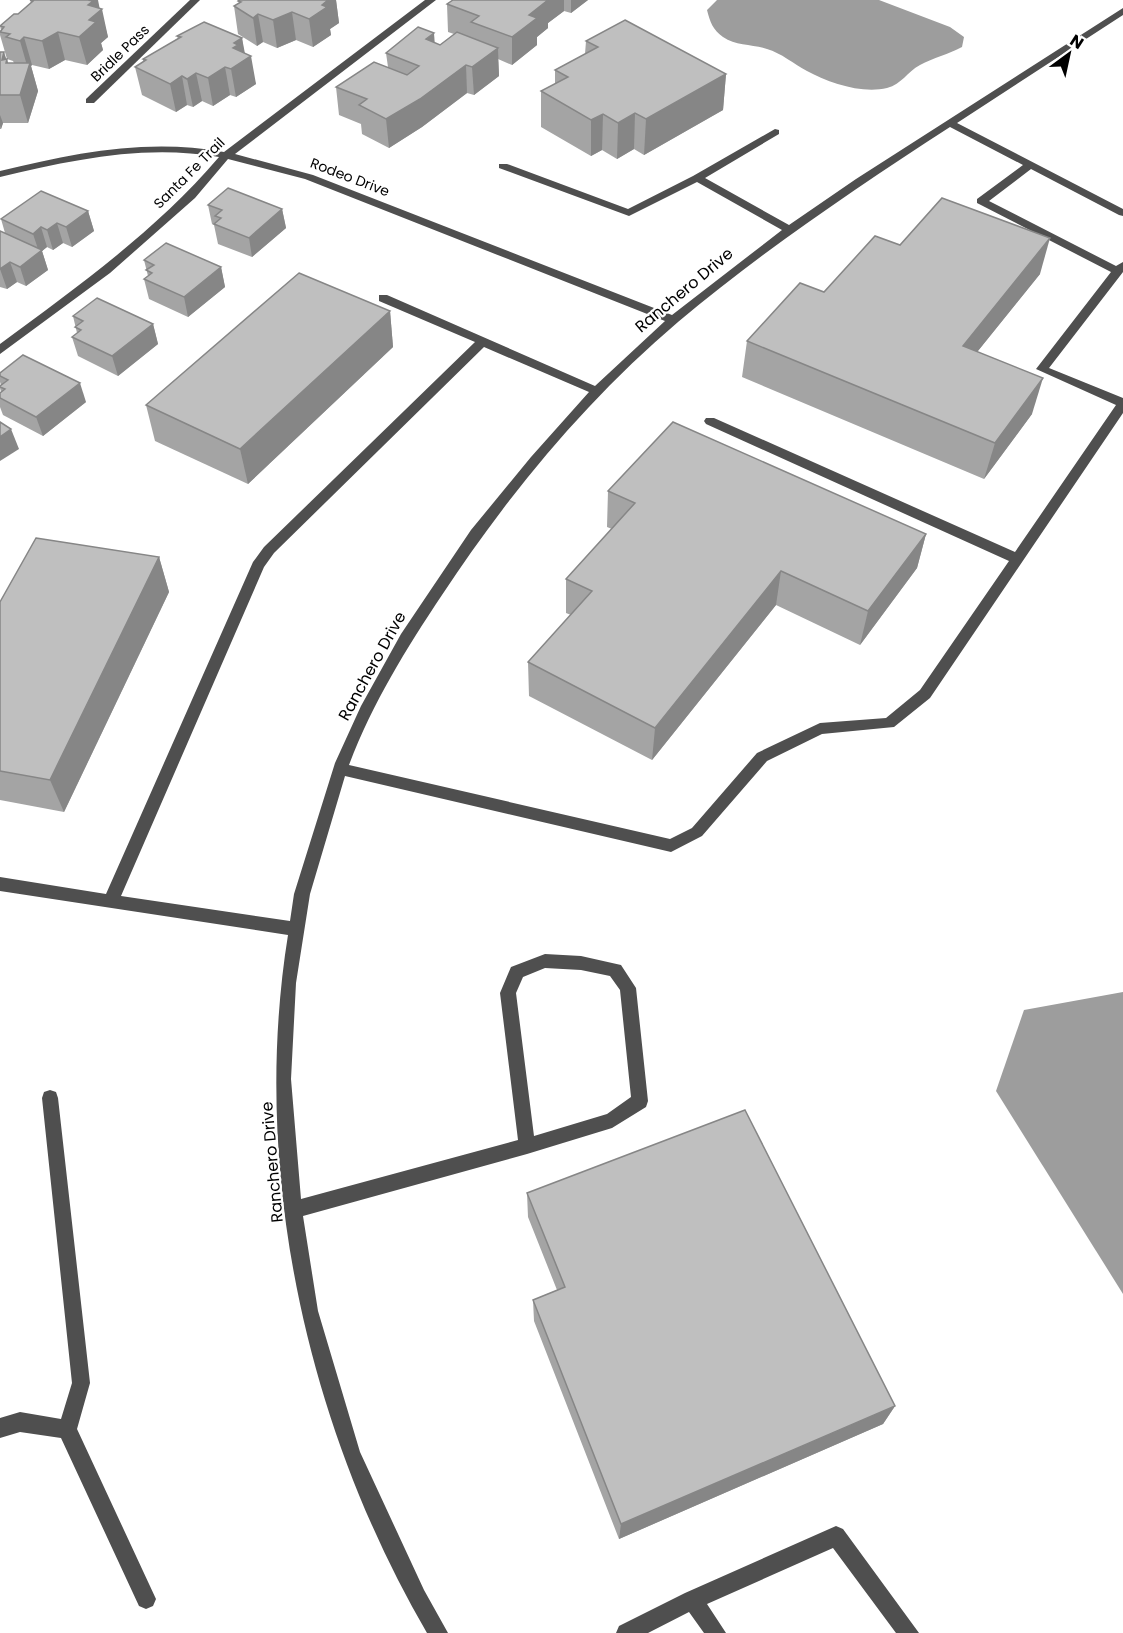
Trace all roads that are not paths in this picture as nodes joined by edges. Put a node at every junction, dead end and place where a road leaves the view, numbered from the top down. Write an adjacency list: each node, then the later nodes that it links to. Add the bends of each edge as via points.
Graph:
1 (195, 0): 4 (street, Bridle Pass)
2 (431, 0): 7 (street, Santa Fe Trail)
3 (1123, 11): 5 (street, Ranchero Drive)
4 (90, 101)
5 (950, 123): 8 (street); 13 (street, Ranchero Drive)
6 (775, 132): 11 (street)
7 (226, 155): 10 (street, Rodeo Drive, via 175,149 116,150); 16 (street, Rodeo Drive, via 265,162 309,177); 18 (street, Santa Fe Trail, via 191,196 106,271)
8 (1030, 165): 12 (street); 14 (street, via 981,201)
9 (503, 166): 11 (street, via 629,213)
10 (0, 174)
11 (697, 178): 13 (street)
12 (1123, 213)
13 (790, 230): 16 (street, Ranchero Drive)
14 (1120, 268): 20 (street, via 1041,369)
15 (383, 298): 17 (street)
16 (673, 320): 19 (street, Ranchero Drive)
17 (482, 342): 19 (street); 25 (street, via 269,550 258,566)
18 (0, 350)
19 (597, 391): 23 (street, Ranchero Drive, via 476,533 406,638 368,706)
20 (1123, 404): 22 (street)
21 (710, 421): 22 (street)
22 (1017, 559): 23 (street, via 925,694 889,723 820,729 762,757 697,832 671,846)
23 (340, 769): 26 (street, Ranchero Drive)
24 (0, 884): 25 (street)
25 (110, 902): 26 (street)
26 (296, 929): 29 (street, Ranchero Drive, via 288,983 283,1079)
27 (50, 1098): 31 (street, via 81,1383)
28 (527, 1146): 28 (street, via 508,993 517,972 545,961 615,970 628,987 640,1101 612,1120); 29 (street)
29 (293, 1210): 34 (street, Ranchero Drive, via 309,1311 351,1454 417,1597)
30 (0, 1428): 31 (street, via 20,1422)
31 (67, 1429): 32 (street)
32 (146, 1599)
33 (692, 1600): 35 (street); 36 (street); 37 (street, via 836,1536)
34 (438, 1633)
35 (626, 1633)
36 (716, 1633)
37 (909, 1633)

